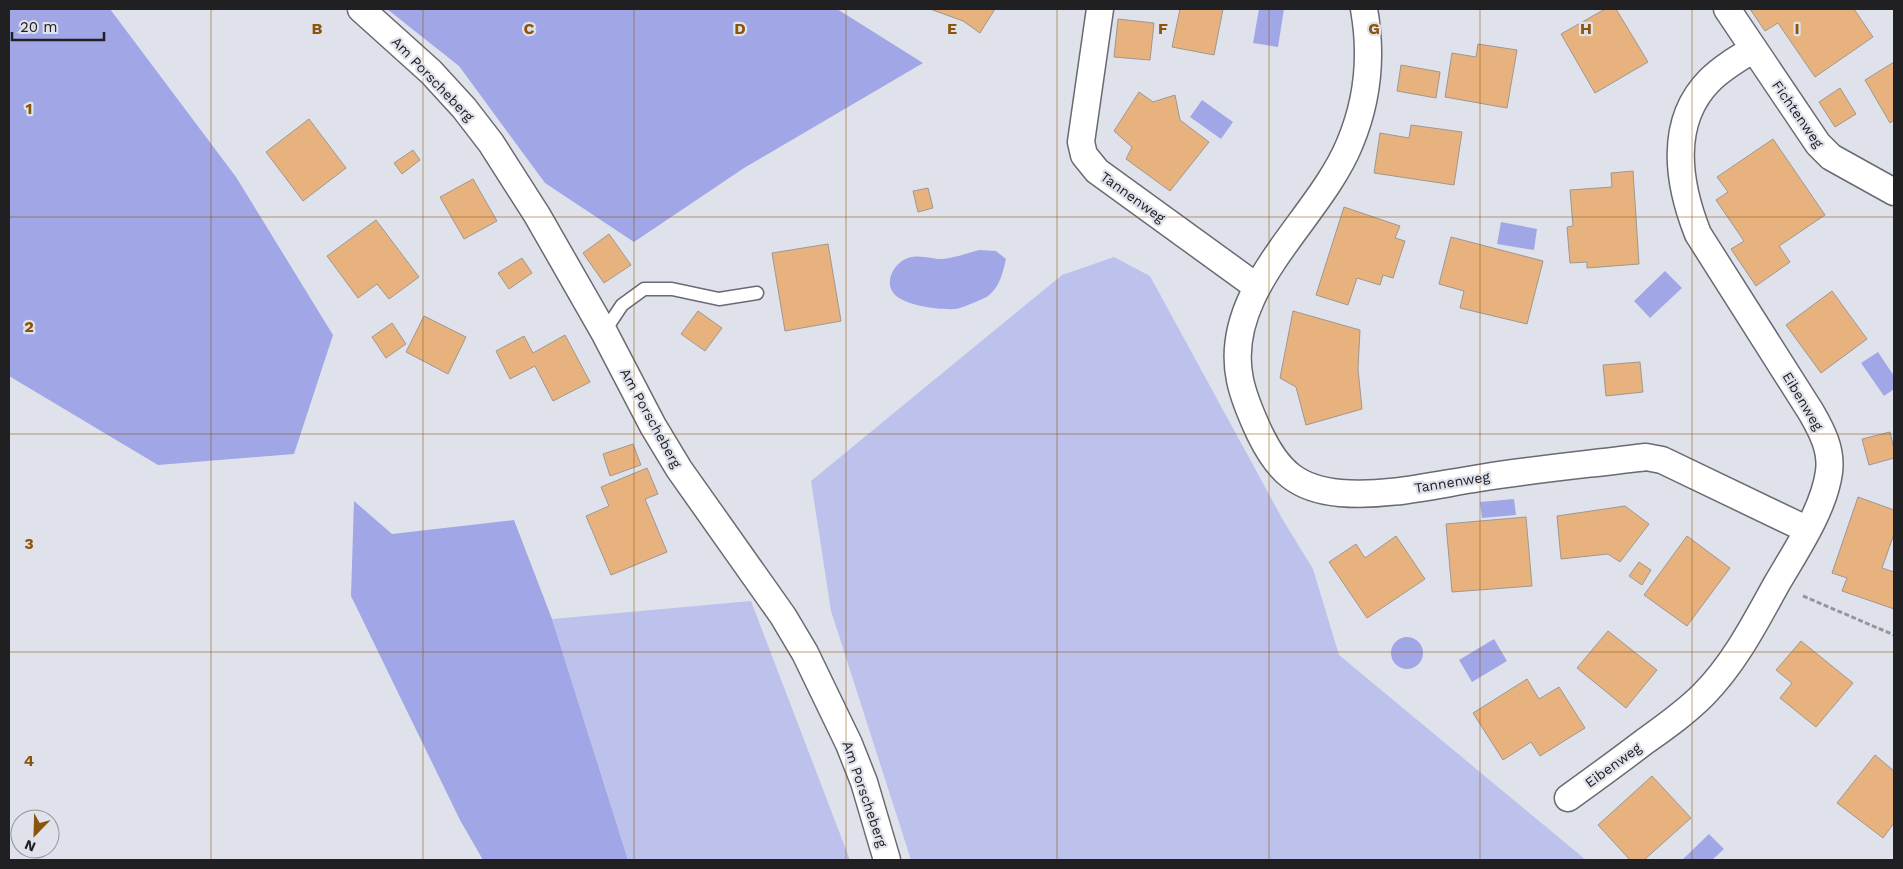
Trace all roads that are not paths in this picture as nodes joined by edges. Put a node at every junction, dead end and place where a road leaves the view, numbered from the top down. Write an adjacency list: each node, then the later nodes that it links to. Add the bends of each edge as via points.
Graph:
1 (362, 9): 9 (street, Am Porscheberg, via 431,72 491,143 537,215)
2 (1100, 9): 7 (street, Tannenweg, via 1080,142 1084,155 1097,171)
3 (1364, 9): 7 (street, Tannenweg, via 1370,49 1361,112 1351,142 1340,166)
4 (1727, 9): 5 (street, Fichtenweg)
5 (1754, 48): 6 (street, Fichtenweg, via 1824,151); 10 (street, Eibenweg, via 1723,68 1694,102 1684,124 1680,150 1682,181 1698,234 1824,436 1829,471 1826,488)
6 (1894, 192)
7 (1256, 287): 10 (street, Tannenweg, via 1240,333 1240,380 1266,447 1281,468 1299,483 1317,490 1376,493 1646,458 1662,460)
8 (757, 294): 9 (lane, via 719,300 672,289 644,289 622,305)
9 (604, 332): 12 (street, Am Porscheberg, via 679,469 783,616 805,653 864,782)
10 (1808, 530): 11 (street, Eibenweg, via 1753,627 1705,694)
11 (1568, 798)
12 (887, 860)

